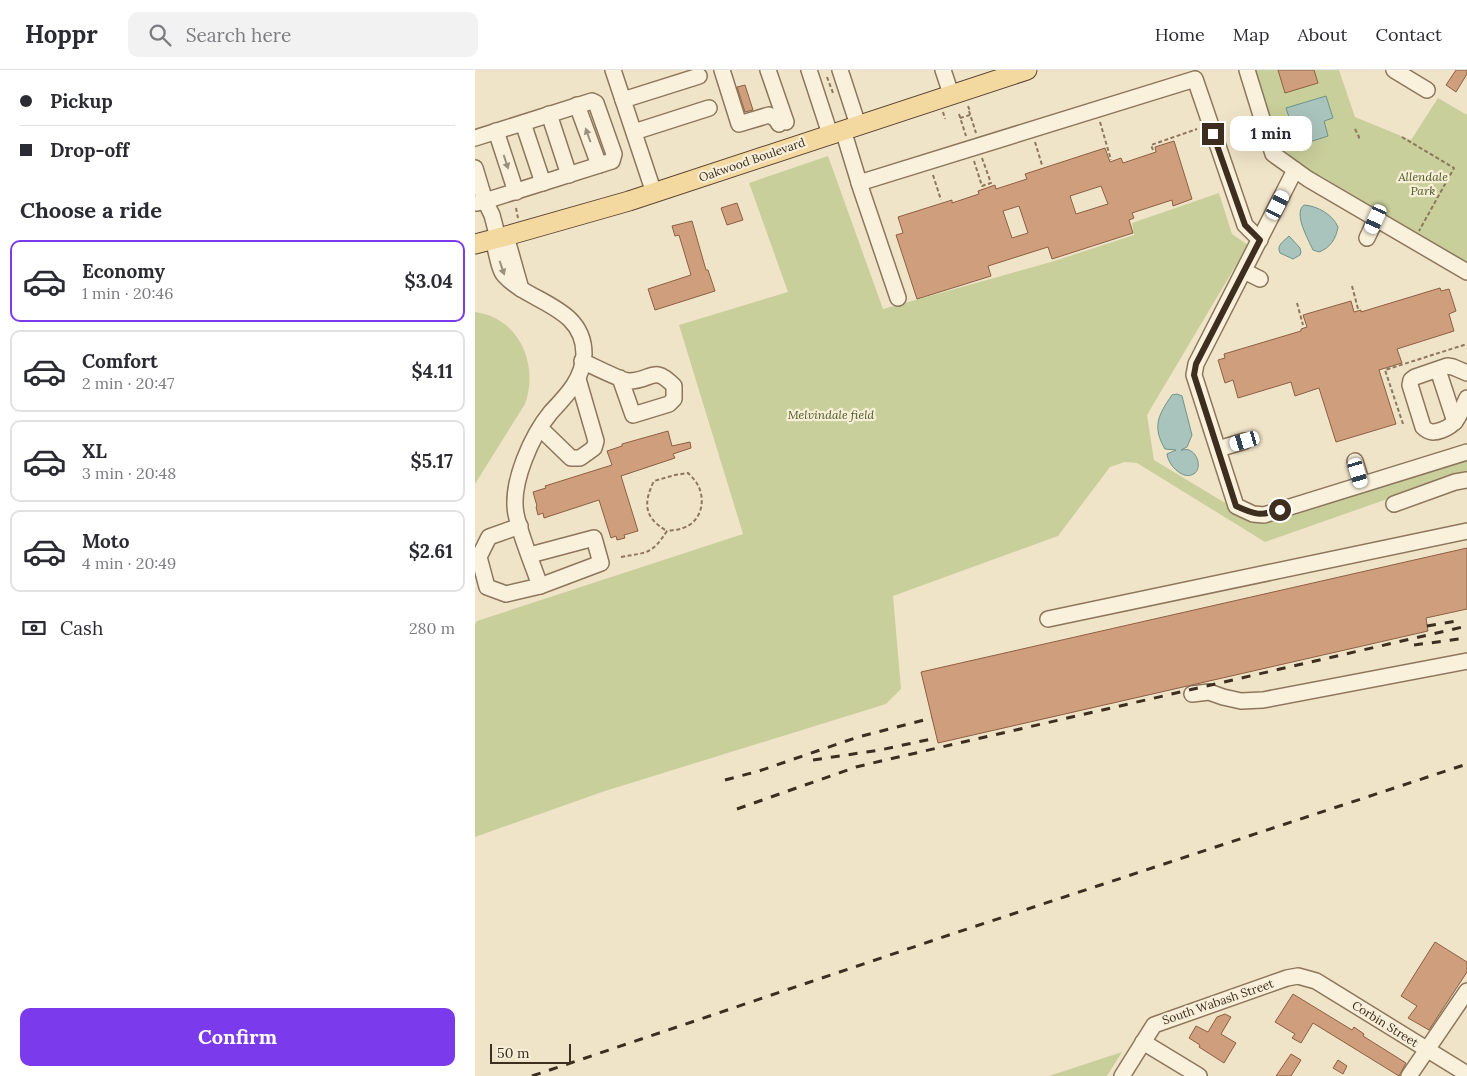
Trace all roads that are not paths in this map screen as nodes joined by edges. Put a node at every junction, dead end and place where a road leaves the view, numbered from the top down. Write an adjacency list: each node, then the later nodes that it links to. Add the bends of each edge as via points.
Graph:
1 (613, 70): 13 (street)
2 (722, 70): 3 (street, via 739,124 769,115 782,123)
3 (768, 70)
4 (809, 70): 17 (street, via 819,101)
5 (943, 70): 12 (street)
6 (1027, 70): 12 (main road, Oakwood Boulevard)
7 (1247, 70): 22 (street, via 1273,154)
8 (1395, 70): 11 (street)
9 (699, 76): 13 (street)
10 (832, 77): 17 (street)
11 (1427, 90)
12 (951, 94): 17 (main road, Oakwood Boulevard)
13 (623, 100): 19 (street)
14 (709, 108): 19 (street)
15 (549, 114): 16 (street); 23 (street); 23 (street, via 592,101 596,103 613,154 612,161)
16 (523, 123): 18 (street); 24 (street)
17 (844, 130): 25 (street); 27 (main road, Oakwood Boulevard)
18 (496, 131): 20 (street); 26 (street, one-way to 26)
19 (634, 132): 27 (street)
20 (475, 138)
21 (475, 168): 28 (street)
22 (1295, 170): 29 (street); 32 (street)
23 (569, 175): 24 (street)
24 (543, 183): 26 (street)
25 (859, 183): 32 (street, via 1195,79 1245,225); 36 (street)
26 (515, 192): 28 (street)
27 (655, 193): 31 (main road, Oakwood Boulevard)
28 (480, 202): 31 (street, via 492,215)
29 (1376, 219): 30 (street); 34 (street)
30 (1367, 238)
31 (493, 240): 37 (street, via 521,289 560,311 575,324 584,354)
32 (1260, 240): 33 (street)
33 (1244, 271): 35 (street); 46 (street, via 1196,364 1194,375)
34 (1467, 272)
35 (1260, 279)
36 (897, 298)
37 (582, 361): 40 (street); 41 (street)
38 (1437, 370): 39 (street, via 1447,366); 43 (street); 43 (street, via 1411,380 1423,427 1434,433)
39 (1467, 373)
40 (578, 378): 44 (street); 44 (street, via 596,441 594,448 580,458 571,458)
41 (620, 378)
42 (1467, 398): 43 (street)
43 (1455, 422)
44 (541, 428): 52 (street, via 519,478 515,505)
45 (1245, 441): 46 (street)
46 (1218, 448): 50 (street, via 1236,506 1253,514 1264,515)
47 (1467, 452): 50 (street)
48 (1355, 461): 50 (street)
49 (1467, 480): 51 (street)
50 (1362, 484)
51 (1394, 504)
52 (520, 526): 54 (street); 55 (street, via 489,537 479,557 487,587 506,594)
53 (1467, 531): 56 (street)
54 (530, 555): 55 (street); 55 (street, via 595,538 601,563)
55 (540, 586)
56 (1048, 619)
57 (1467, 661): 58 (street, via 1263,700 1241,701 1209,692)
58 (1192, 694)
59 (1302, 977): 61 (street, South Wabash Street, via 1287,978 1153,1025); 62 (street, Corbin Street, via 1316,981)
60 (1467, 991): 62 (street)
61 (1143, 1042): 64 (street, South Wabash Street); 65 (street)
62 (1427, 1050): 63 (street, Corbin Street); 66 (street)
63 (1467, 1074)
64 (1122, 1076)
65 (1199, 1076)
66 (1409, 1076)

